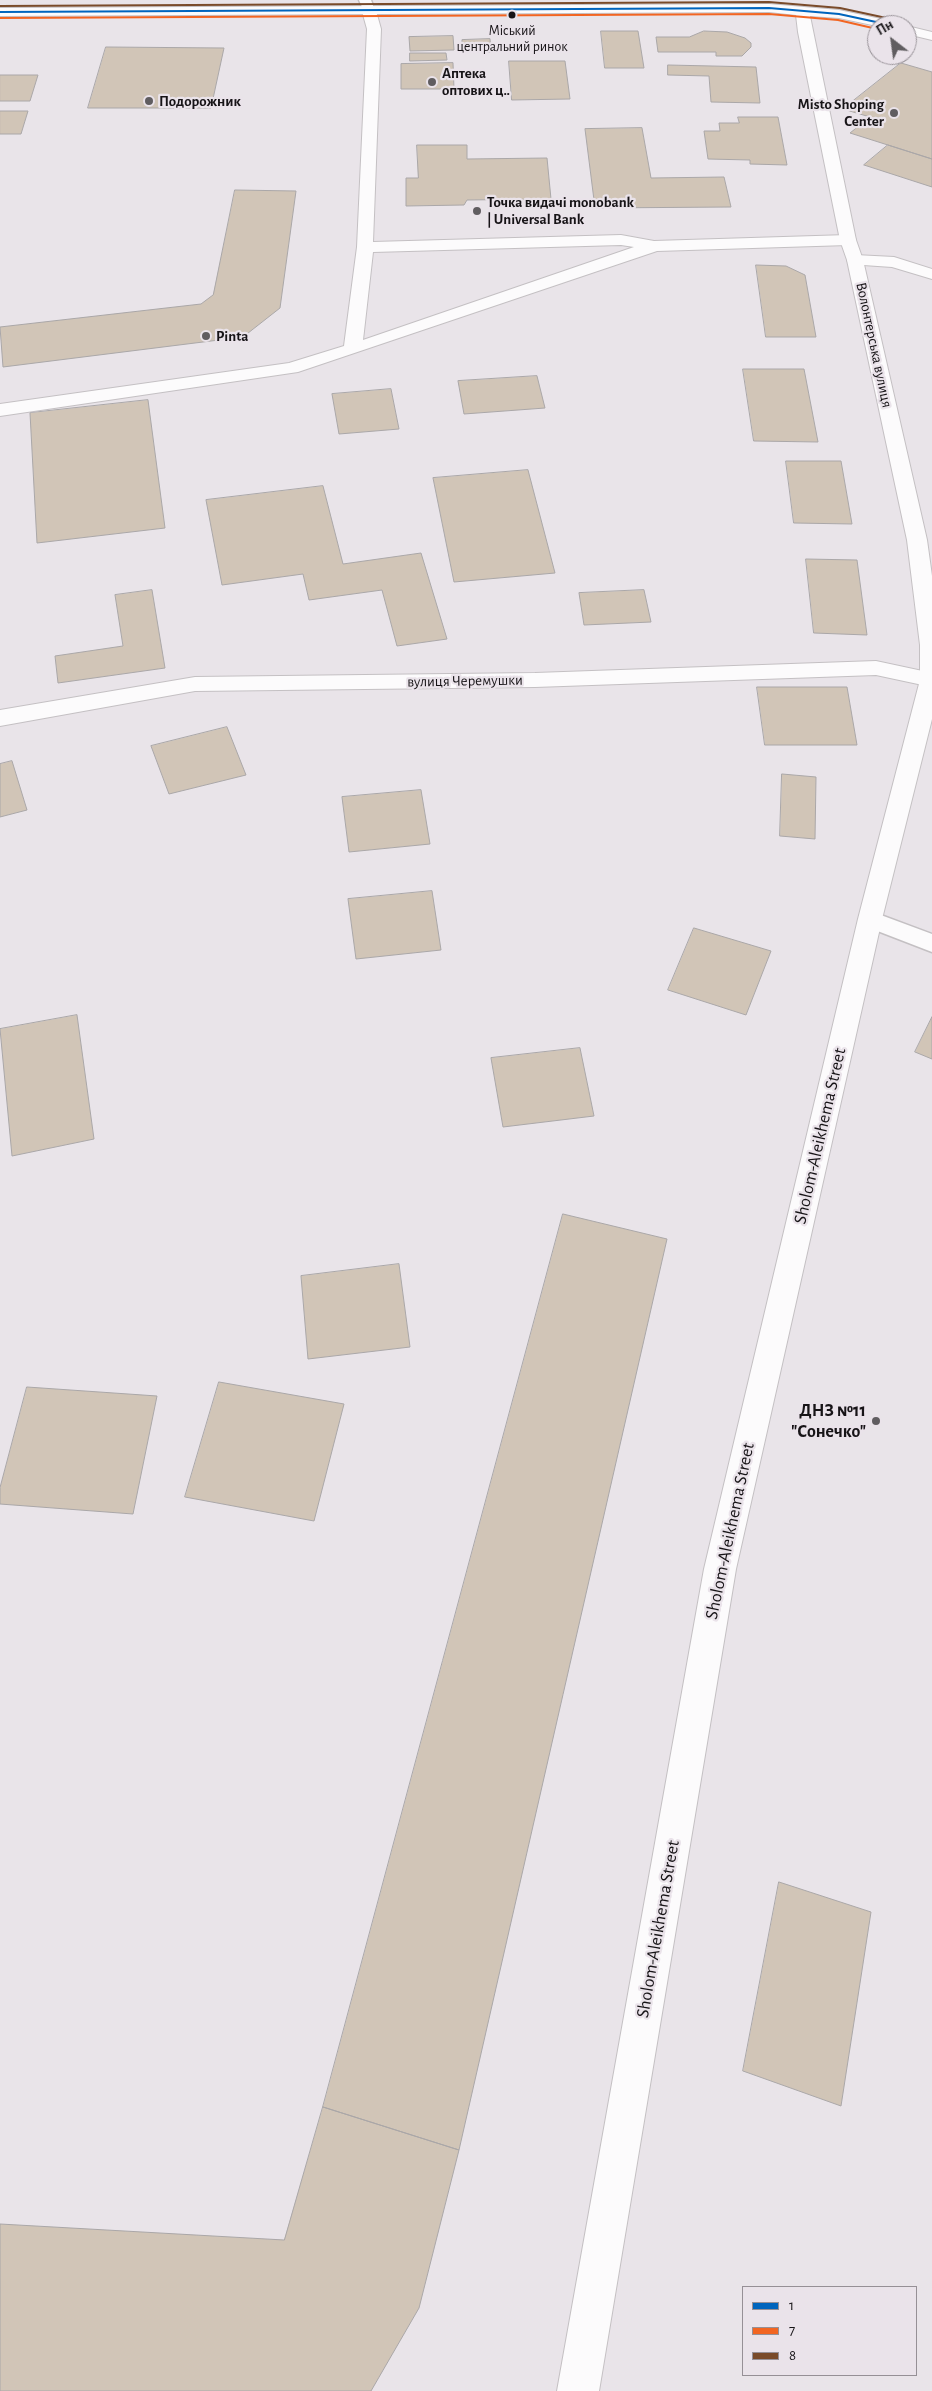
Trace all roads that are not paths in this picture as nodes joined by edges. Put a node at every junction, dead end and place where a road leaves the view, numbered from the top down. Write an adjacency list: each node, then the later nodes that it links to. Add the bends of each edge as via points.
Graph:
1 (367, 6): 2 (street, via 769,8); 3 (street); 9 (street, via 374,29)
2 (803, 11): 4 (street); 7 (street, Волонтерська вулиця)
3 (0, 12)
4 (867, 19)
5 (917, 32): 6 (street)
6 (932, 36)
7 (848, 240): 8 (street); 10 (street, Волонтерська вулиця)
8 (656, 246): 9 (street, via 621,240); 12 (street)
9 (365, 247): 12 (street)
10 (856, 260): 11 (street, via 894,262); 14 (street, Волонтерська вулиця, via 917,540 931,646)
11 (932, 274)
12 (353, 348): 13 (street, via 283,370)
13 (0, 410)
14 (932, 680): 15 (street, вулиця Черемушки, via 876,668 535,680 195,684); 16 (street, Sholom-Aleikhema Street)
15 (0, 718)
16 (870, 918): 17 (lane); 18 (street, Sholom-Aleikhema Street, via 720,1569)
17 (932, 943)
18 (578, 2391)

